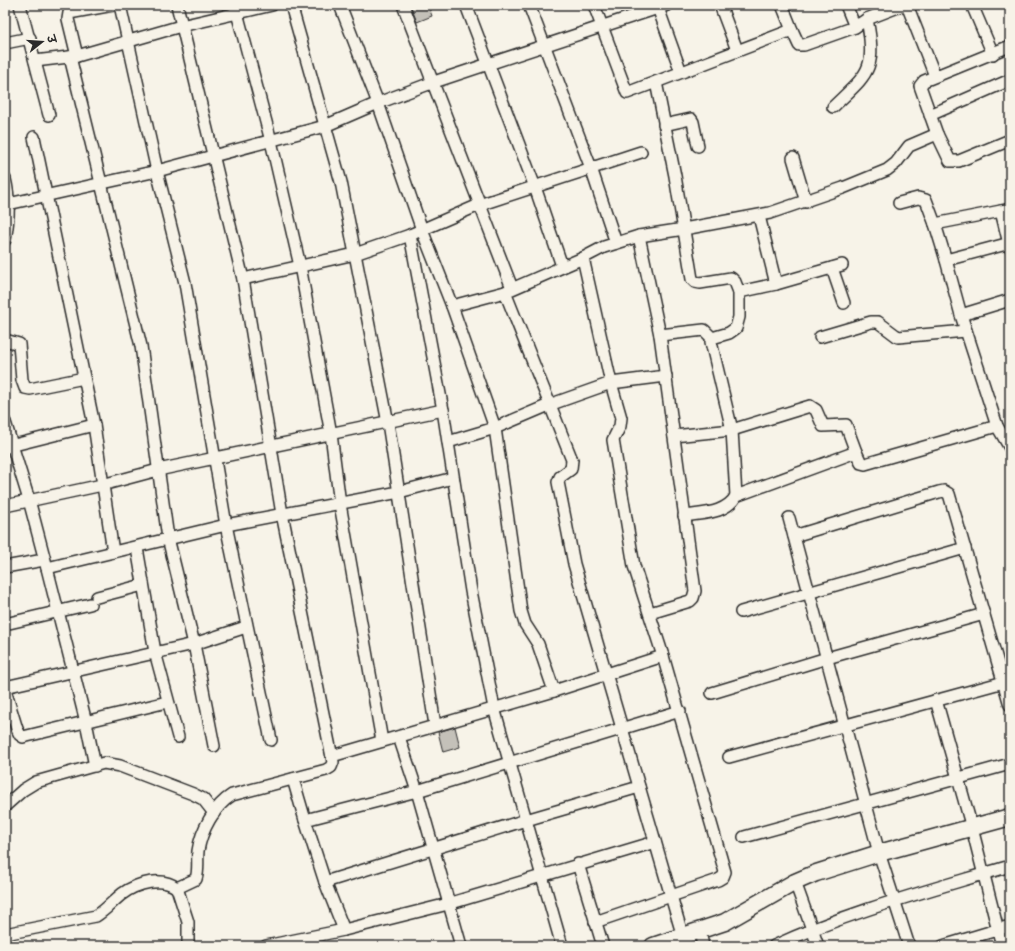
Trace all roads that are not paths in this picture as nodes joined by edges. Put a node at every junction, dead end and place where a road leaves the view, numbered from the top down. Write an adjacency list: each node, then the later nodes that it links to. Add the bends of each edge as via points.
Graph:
1 (20, 5): 25 (street)
2 (113, 5): 32 (street, via 69,13)
3 (120, 5): 27 (street)
4 (177, 5): 21 (street)
5 (272, 5): 19 (street)
6 (291, 5): 45 (street)
7 (340, 5): 40 (street)
8 (403, 5): 38 (street)
9 (466, 5): 34 (street)
10 (529, 5): 28 (street)
11 (594, 5): 23 (street)
12 (720, 5): 30 (street)
13 (782, 5): 24 (street)
14 (846, 5): 22 (street)
15 (903, 5): 20 (street)
16 (907, 5): 36 (street)
17 (972, 5): 31 (street)
18 (661, 6): 23 (street); 35 (street)
19 (236, 9): 21 (street); 49 (street)
20 (867, 19): 22 (street); 41 (street, via 872,45 869,66 858,82)
21 (182, 26): 27 (street); 52 (street)
22 (855, 26): 24 (street, via 804,45 799,45)
23 (602, 27): 28 (street); 39 (street, via 625,91 632,92)
24 (792, 30): 30 (street)
25 (30, 38): 26 (street); 33 (street)
26 (5, 42)
27 (129, 42): 32 (street); 55 (street)
28 (546, 46): 34 (street); 54 (street)
29 (1010, 46): 31 (street)
30 (737, 50): 35 (street)
31 (993, 54): 36 (street)
32 (74, 56): 33 (street); 57 (street)
33 (36, 61): 42 (street)
34 (489, 63): 38 (street); 58 (street)
35 (682, 72): 39 (street)
36 (935, 76): 43 (street, via 920,86)
37 (1010, 80): 43 (street)
38 (434, 82): 40 (street); 63 (street)
39 (656, 82): 44 (street)
40 (378, 103): 45 (street); 68 (street)
41 (833, 107)
42 (49, 115)
43 (930, 116): 46 (street)
44 (664, 125): 50 (street, via 690,119 693,122); 67 (street)
45 (325, 126): 49 (street); 74 (street, via 341,182)
46 (937, 134): 48 (street, via 946,156 954,162); 60 (street, via 909,146 887,170)
47 (34, 137): 59 (street)
48 (1010, 140)
49 (271, 141): 52 (street); 77 (street)
50 (698, 146)
51 (641, 152): 54 (street)
52 (213, 156): 55 (street); 79 (street)
53 (793, 158): 60 (street)
54 (591, 168): 58 (street); 72 (street)
55 (157, 171): 57 (street); 110 (street, via 185,283)
56 (5, 180): 62 (street)
57 (102, 184): 59 (street); 111 (street, via 141,346)
58 (535, 187): 63 (street); 78 (street)
59 (45, 196): 62 (street); 93 (street)
60 (806, 202): 65 (street)
61 (899, 203): 66 (street, via 918,198 926,200)
62 (8, 204): 71 (street)
63 (479, 205): 68 (street); 81 (street)
64 (1006, 210): 66 (street); 73 (street)
65 (760, 216): 67 (street); 80 (street)
66 (935, 224): 76 (street)
67 (684, 229): 70 (street); 82 (street, via 691,274 695,282 731,278)
68 (422, 230): 69 (street); 85 (street)
69 (410, 235): 74 (street); 96 (street)
70 (639, 236): 72 (street); 88 (street)
71 (5, 240)
72 (616, 243): 75 (street)
73 (1010, 245): 76 (street)
74 (355, 254): 77 (street); 98 (street)
75 (583, 258): 78 (street); 94 (street)
76 (946, 260): 86 (street)
77 (300, 266): 79 (street); 103 (street)
78 (562, 266): 81 (street)
79 (243, 279): 106 (street)
80 (776, 284): 82 (street); 84 (street, via 837,267)
81 (508, 290): 85 (street); 95 (street)
82 (739, 292): 89 (street, via 739,317 736,328)
83 (1010, 300): 86 (street)
84 (844, 303)
85 (452, 306): 101 (street)
86 (961, 315): 87 (street)
87 (966, 331): 90 (street, via 898,337 878,322 871,322); 100 (street)
88 (660, 335): 89 (street, via 704,330); 92 (street)
89 (712, 338): 102 (street)
90 (820, 338)
91 (5, 340): 93 (street, via 19,344 25,388)
92 (666, 376): 94 (street); 104 (street)
93 (84, 378): 99 (street)
94 (611, 383): 95 (street); 134 (street, via 621,418 613,440 631,552)
95 (549, 405): 101 (street); 143 (street, via 572,465 571,469 560,477 559,489 574,564)
96 (443, 410): 98 (street); 105 (street)
97 (5, 422): 108 (street)
98 (388, 423): 103 (street); 114 (street)
99 (94, 425): 108 (street); 113 (street)
100 (997, 426): 107 (street); 109 (street, via 865,464 861,463)
101 (495, 428): 105 (street); 147 (street, via 521,611 525,624 538,644)
102 (732, 430): 104 (street); 109 (street, via 810,406 816,410 823,426 846,425); 115 (street)
103 (330, 434): 106 (street); 117 (street)
104 (674, 436): 120 (street)
105 (448, 442): 112 (street)
106 (272, 446): 110 (street); 119 (street)
107 (1010, 446)
108 (8, 447): 116 (street)
109 (856, 452): 115 (street)
110 (214, 459): 111 (street); 122 (street)
111 (158, 470): 113 (street); 124 (street)
112 (453, 478): 114 (street); 152 (street, via 471,591)
113 (102, 485): 116 (street); 127 (street)
114 (399, 492): 117 (street); 155 (street)
115 (736, 496): 120 (street, via 730,505 721,510)
116 (29, 500): 118 (street); 128 (street)
117 (340, 504): 119 (street); 161 (street)
118 (5, 506)
119 (282, 514): 122 (street); 163 (street)
120 (684, 516): 134 (street, via 694,595 690,601)
121 (789, 518): 123 (street)
122 (226, 525): 124 (street); 137 (street)
123 (794, 536): 126 (street, via 944,491 949,494); 131 (street)
124 (168, 538): 125 (street); 138 (street)
125 (136, 548): 127 (street); 130 (street)
126 (965, 548): 131 (street); 135 (street)
127 (113, 552): 128 (street)
128 (46, 564): 129 (street); 132 (street)
129 (5, 567)
130 (143, 586): 132 (street); 139 (street)
131 (809, 592): 133 (street); 141 (street)
132 (58, 611): 136 (street); 142 (street)
133 (741, 612)
134 (650, 613): 140 (street)
135 (984, 614): 141 (street); 144 (street)
136 (5, 624)
137 (246, 628): 138 (street); 160 (street)
138 (194, 644): 139 (street); 162 (street)
139 (155, 652): 142 (street); 150 (street)
140 (663, 656): 143 (street); 153 (street)
141 (827, 658): 148 (street); 156 (street)
142 (73, 672): 145 (street); 154 (street)
143 (605, 674): 147 (street); 157 (street)
144 (1004, 682): 149 (street); 151 (street)
145 (5, 687)
146 (5, 690): 154 (street, via 17,729 24,738)
147 (554, 691): 152 (street)
148 (712, 693)
149 (936, 700): 156 (street); 168 (street)
150 (167, 702): 154 (street); 158 (street)
151 (1010, 705)
152 (494, 708): 155 (street); 165 (street)
153 (680, 711): 157 (street); 190 (street, via 725,872 718,880)
154 (86, 722): 167 (street)
155 (435, 725): 159 (street)
156 (845, 725): 164 (street); 172 (street)
157 (621, 730): 165 (street); 170 (street)
158 (178, 737)
159 (399, 737): 161 (street); 171 (street)
160 (271, 740)
161 (382, 741): 163 (street)
162 (214, 746)
163 (332, 756): 169 (street, via 331,767)
164 (729, 758)
165 (509, 764): 171 (street); 177 (street)
166 (1010, 764): 168 (street)
167 (95, 766): 173 (street, via 36,782); 174 (street, via 111,763 193,794 203,799)
168 (958, 777): 172 (street); 178 (street)
169 (293, 779): 174 (street, via 232,795); 176 (street)
170 (639, 787): 177 (street); 180 (street)
171 (417, 791): 176 (street); 181 (street)
172 (865, 802): 179 (street); 182 (street)
173 (5, 806)
174 (214, 813): 189 (street, via 199,845 196,879)
175 (1010, 817): 178 (main road)
176 (305, 820): 187 (street)
177 (526, 820): 181 (street); 185 (street)
178 (972, 828): 182 (main road); 186 (street)
179 (744, 837)
180 (655, 842): 183 (street); 190 (street)
181 (432, 848): 187 (street); 192 (street)
182 (879, 853): 188 (main road); 191 (street)
183 (578, 864): 185 (street); 193 (street)
184 (1010, 866): 186 (street)
185 (542, 874): 192 (street); 204 (street)
186 (984, 874): 191 (street); 195 (street)
187 (325, 882): 196 (street)
188 (795, 882): 197 (street); 200 (main road, via 725,922)
189 (177, 888): 198 (street, via 165,881 139,886 123,893 96,916); 201 (street, via 188,922)
190 (671, 896): 193 (street); 199 (street)
191 (895, 900): 197 (street); 209 (street)
192 (448, 904): 196 (street); 203 (street)
193 (595, 922): 205 (street)
194 (1010, 926): 195 (street)
195 (998, 929): 210 (street); 211 (street)
196 (344, 930): 202 (street)
197 (810, 930): 207 (street); 208 (street)
198 (5, 934)
199 (683, 937): 200 (main road); 206 (main road)
200 (702, 939)
201 (188, 946)
202 (266, 946)
203 (461, 946)
204 (562, 946)
205 (603, 946)
206 (653, 946)
207 (774, 946)
208 (818, 946)
209 (909, 946)
210 (942, 946)
211 (1002, 946)

